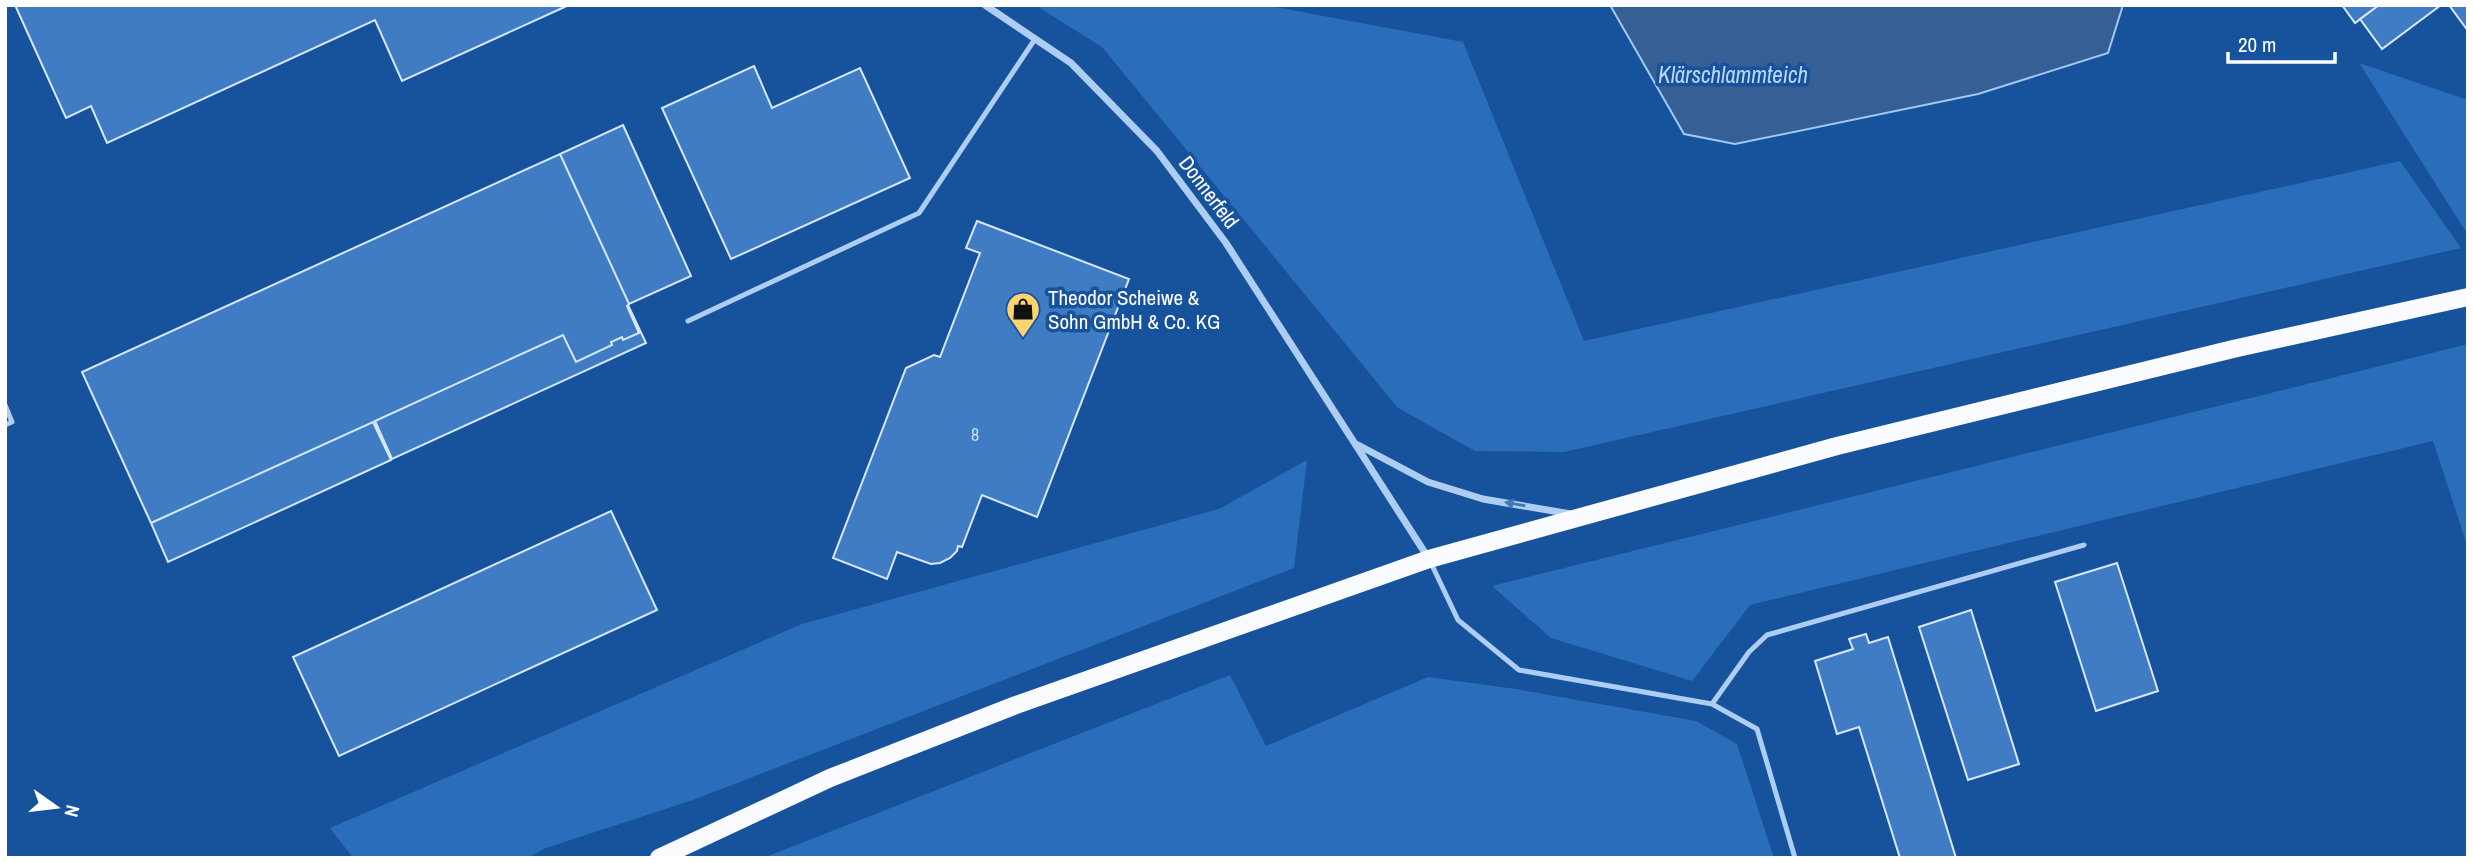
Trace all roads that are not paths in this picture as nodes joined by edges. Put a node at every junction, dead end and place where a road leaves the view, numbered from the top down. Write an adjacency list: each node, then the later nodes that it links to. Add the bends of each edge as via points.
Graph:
1 (985, 5): 2 (street, Donnerfeld)
2 (1035, 39): 4 (lane, via 919,213); 7 (street, Donnerfeld, via 1071,63 1157,151 1226,243)
3 (2468, 297): 8 (main road, via 1837,446)
4 (688, 321)
5 (5, 405): 6 (lane, via 12,422)
6 (5, 425)
7 (1356, 444): 8 (street, Donnerfeld, one-way to 7, via 1483,499 1428,482); 10 (street, Donnerfeld)
8 (1582, 516): 10 (main road)
9 (2084, 545): 11 (lane, via 1767,635)
10 (1429, 559): 11 (lane, via 1458,620 1519,670); 12 (main road, via 1016,705 830,778)
11 (1712, 704): 13 (lane, via 1757,729)
12 (659, 858)
13 (1795, 858)

